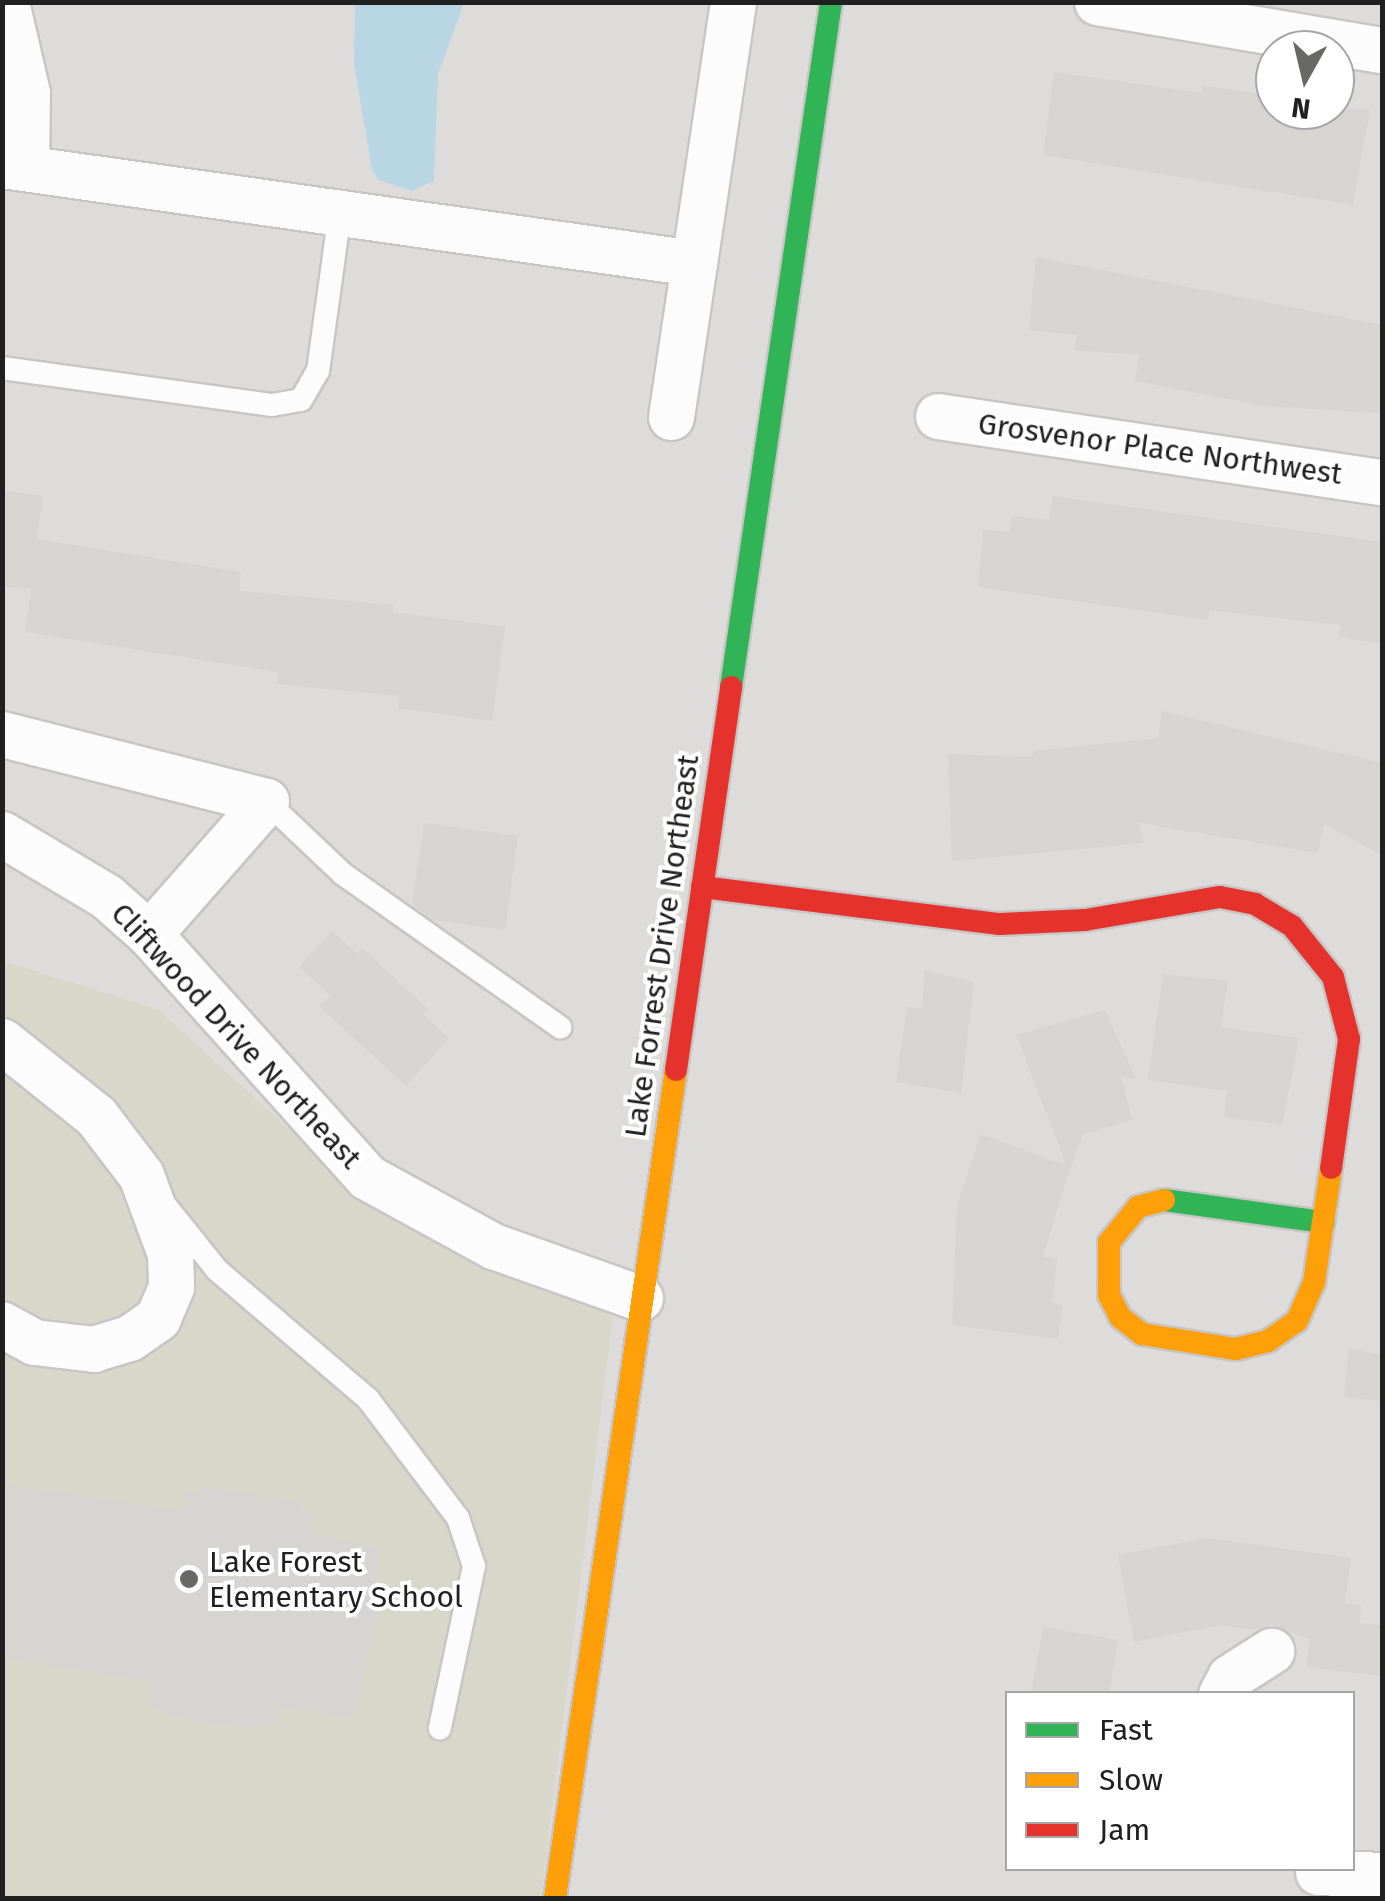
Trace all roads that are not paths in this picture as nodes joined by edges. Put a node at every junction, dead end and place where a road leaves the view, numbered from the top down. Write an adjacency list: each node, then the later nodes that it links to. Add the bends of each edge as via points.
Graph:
1 (6, 2): 6 (street, via 27,94)
2 (732, 2): 8 (street)
3 (831, 2): 16 (street, Lake Forrest Drive Northeast)
4 (1098, 2): 5 (street)
5 (1382, 50)
6 (14, 167): 7 (street)
7 (340, 213): 8 (street); 9 (lane, via 318,371 301,400 272,405)
8 (694, 263): 11 (street)
9 (2, 368)
10 (938, 416): 12 (street, Grosvenor Place Northwest)
11 (671, 417)
12 (1382, 482)
13 (2, 734): 14 (street)
14 (266, 801): 17 (street); 18 (lane, via 343,874)
15 (2, 834): 17 (street, Cliftwood Drive Northeast, via 106,896)
16 (702, 887): 21 (street, via 1000,924 1085,920 1220,897 1255,904 1292,926 1332,978 1350,1039); 22 (street, Lake Forrest Drive Northeast)
17 (148, 934): 22 (street, Cliftwood Drive Northeast, via 367,1177 494,1246)
18 (560, 1027)
19 (2, 1041): 20 (street, via 96,1116)
20 (142, 1175): 23 (street, via 170,1254 172,1287 158,1318 129,1338 94,1349 34,1342); 26 (lane, via 217,1270 368,1399 458,1518 474,1566)
21 (1323, 1222): 21 (street, via 1314,1282 1297,1321 1268,1340 1236,1349 1142,1334 1120,1317 1110,1294 1109,1242 1138,1208 1158,1199)
22 (640, 1298): 29 (street, Lake Forrest Drive Northeast)
23 (2, 1324)
24 (1271, 1651): 25 (street, via 1230,1677)
25 (1223, 1691)
26 (440, 1728)
27 (1382, 1876): 28 (street)
28 (1311, 1880)
29 (556, 1898)

